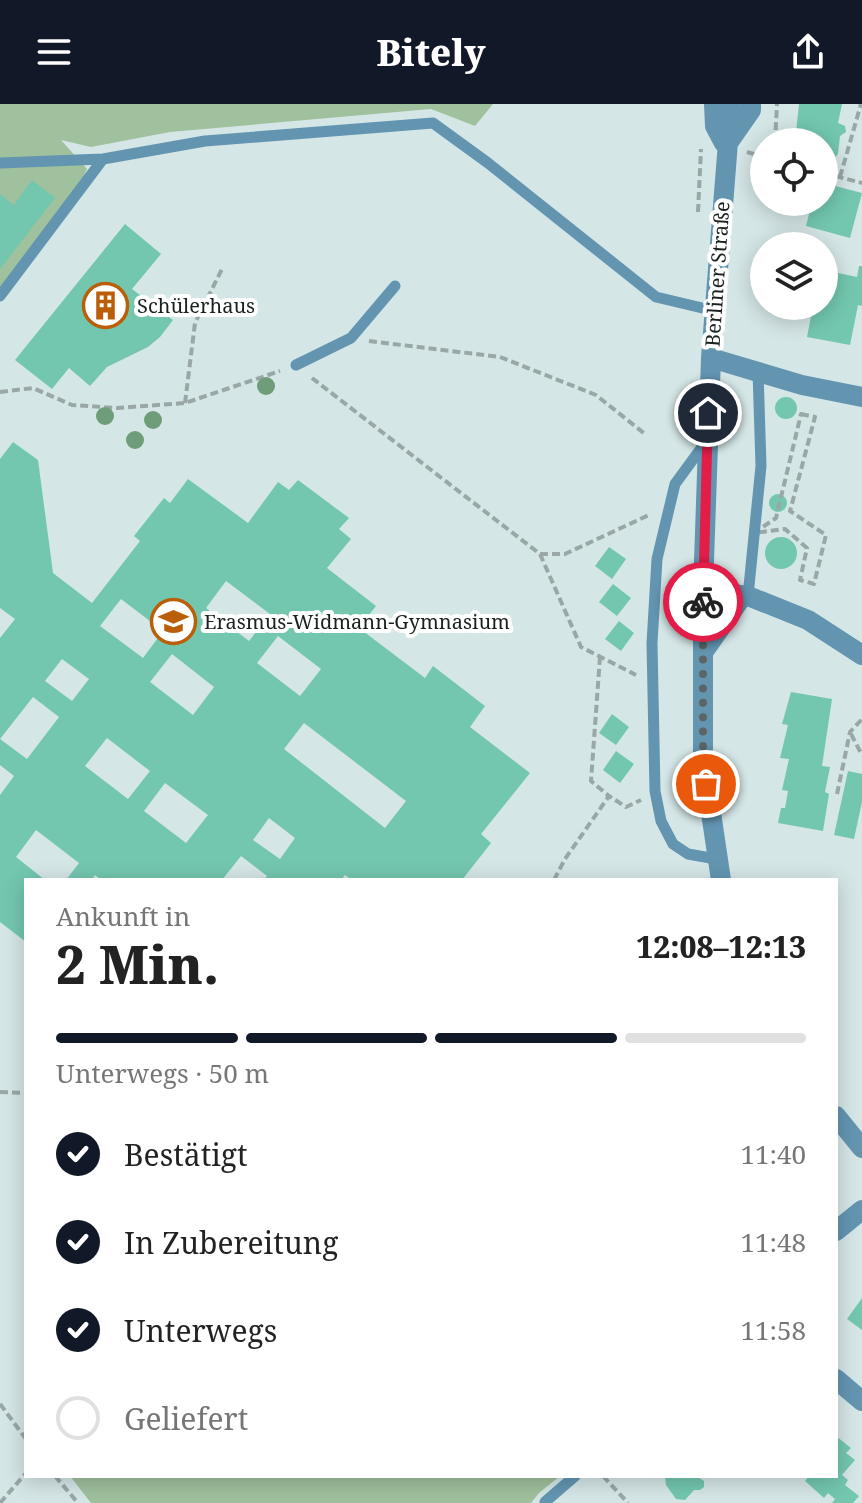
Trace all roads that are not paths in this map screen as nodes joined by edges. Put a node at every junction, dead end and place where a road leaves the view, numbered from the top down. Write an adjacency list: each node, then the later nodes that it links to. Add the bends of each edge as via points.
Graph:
1 (714, 104): 4 (street, via 715,126)
2 (731, 104): 4 (street, Berliner Straße)
3 (751, 104): 4 (street)
4 (726, 146): 9 (street, Berliner Straße)
5 (103, 159): 6 (lane); 8 (lane); 9 (lane, via 205,141 433,123 656,297)
6 (0, 163)
7 (395, 286): 11 (lane, via 351,338)
8 (0, 296)
9 (715, 311): 10 (street, Berliner Straße)
10 (711, 358): 12 (street); 14 (street, Berliner Straße)
11 (296, 365)
12 (758, 370): 13 (street); 16 (lane, via 761,466)
13 (862, 397)
14 (707, 440): 15 (street, Berliner Straße); 19 (lane, via 675,484 657,559 652,643 655,791 673,844 688,854)
15 (703, 590): 16 (street); 18 (street, Berliner Straße)
16 (748, 596): 17 (street, via 808,620); 18 (lane)
17 (862, 655)
18 (703, 660): 19 (street, Berliner Straße, via 703,759)
19 (716, 859): 20 (street, Berliner Straße)
20 (721, 878)
21 (838, 1118): 22 (street)
22 (862, 1148)
23 (862, 1210): 24 (street)
24 (838, 1229)
25 (838, 1381): 26 (street)
26 (862, 1401)
27 (573, 1478): 28 (lane)
28 (545, 1502)

